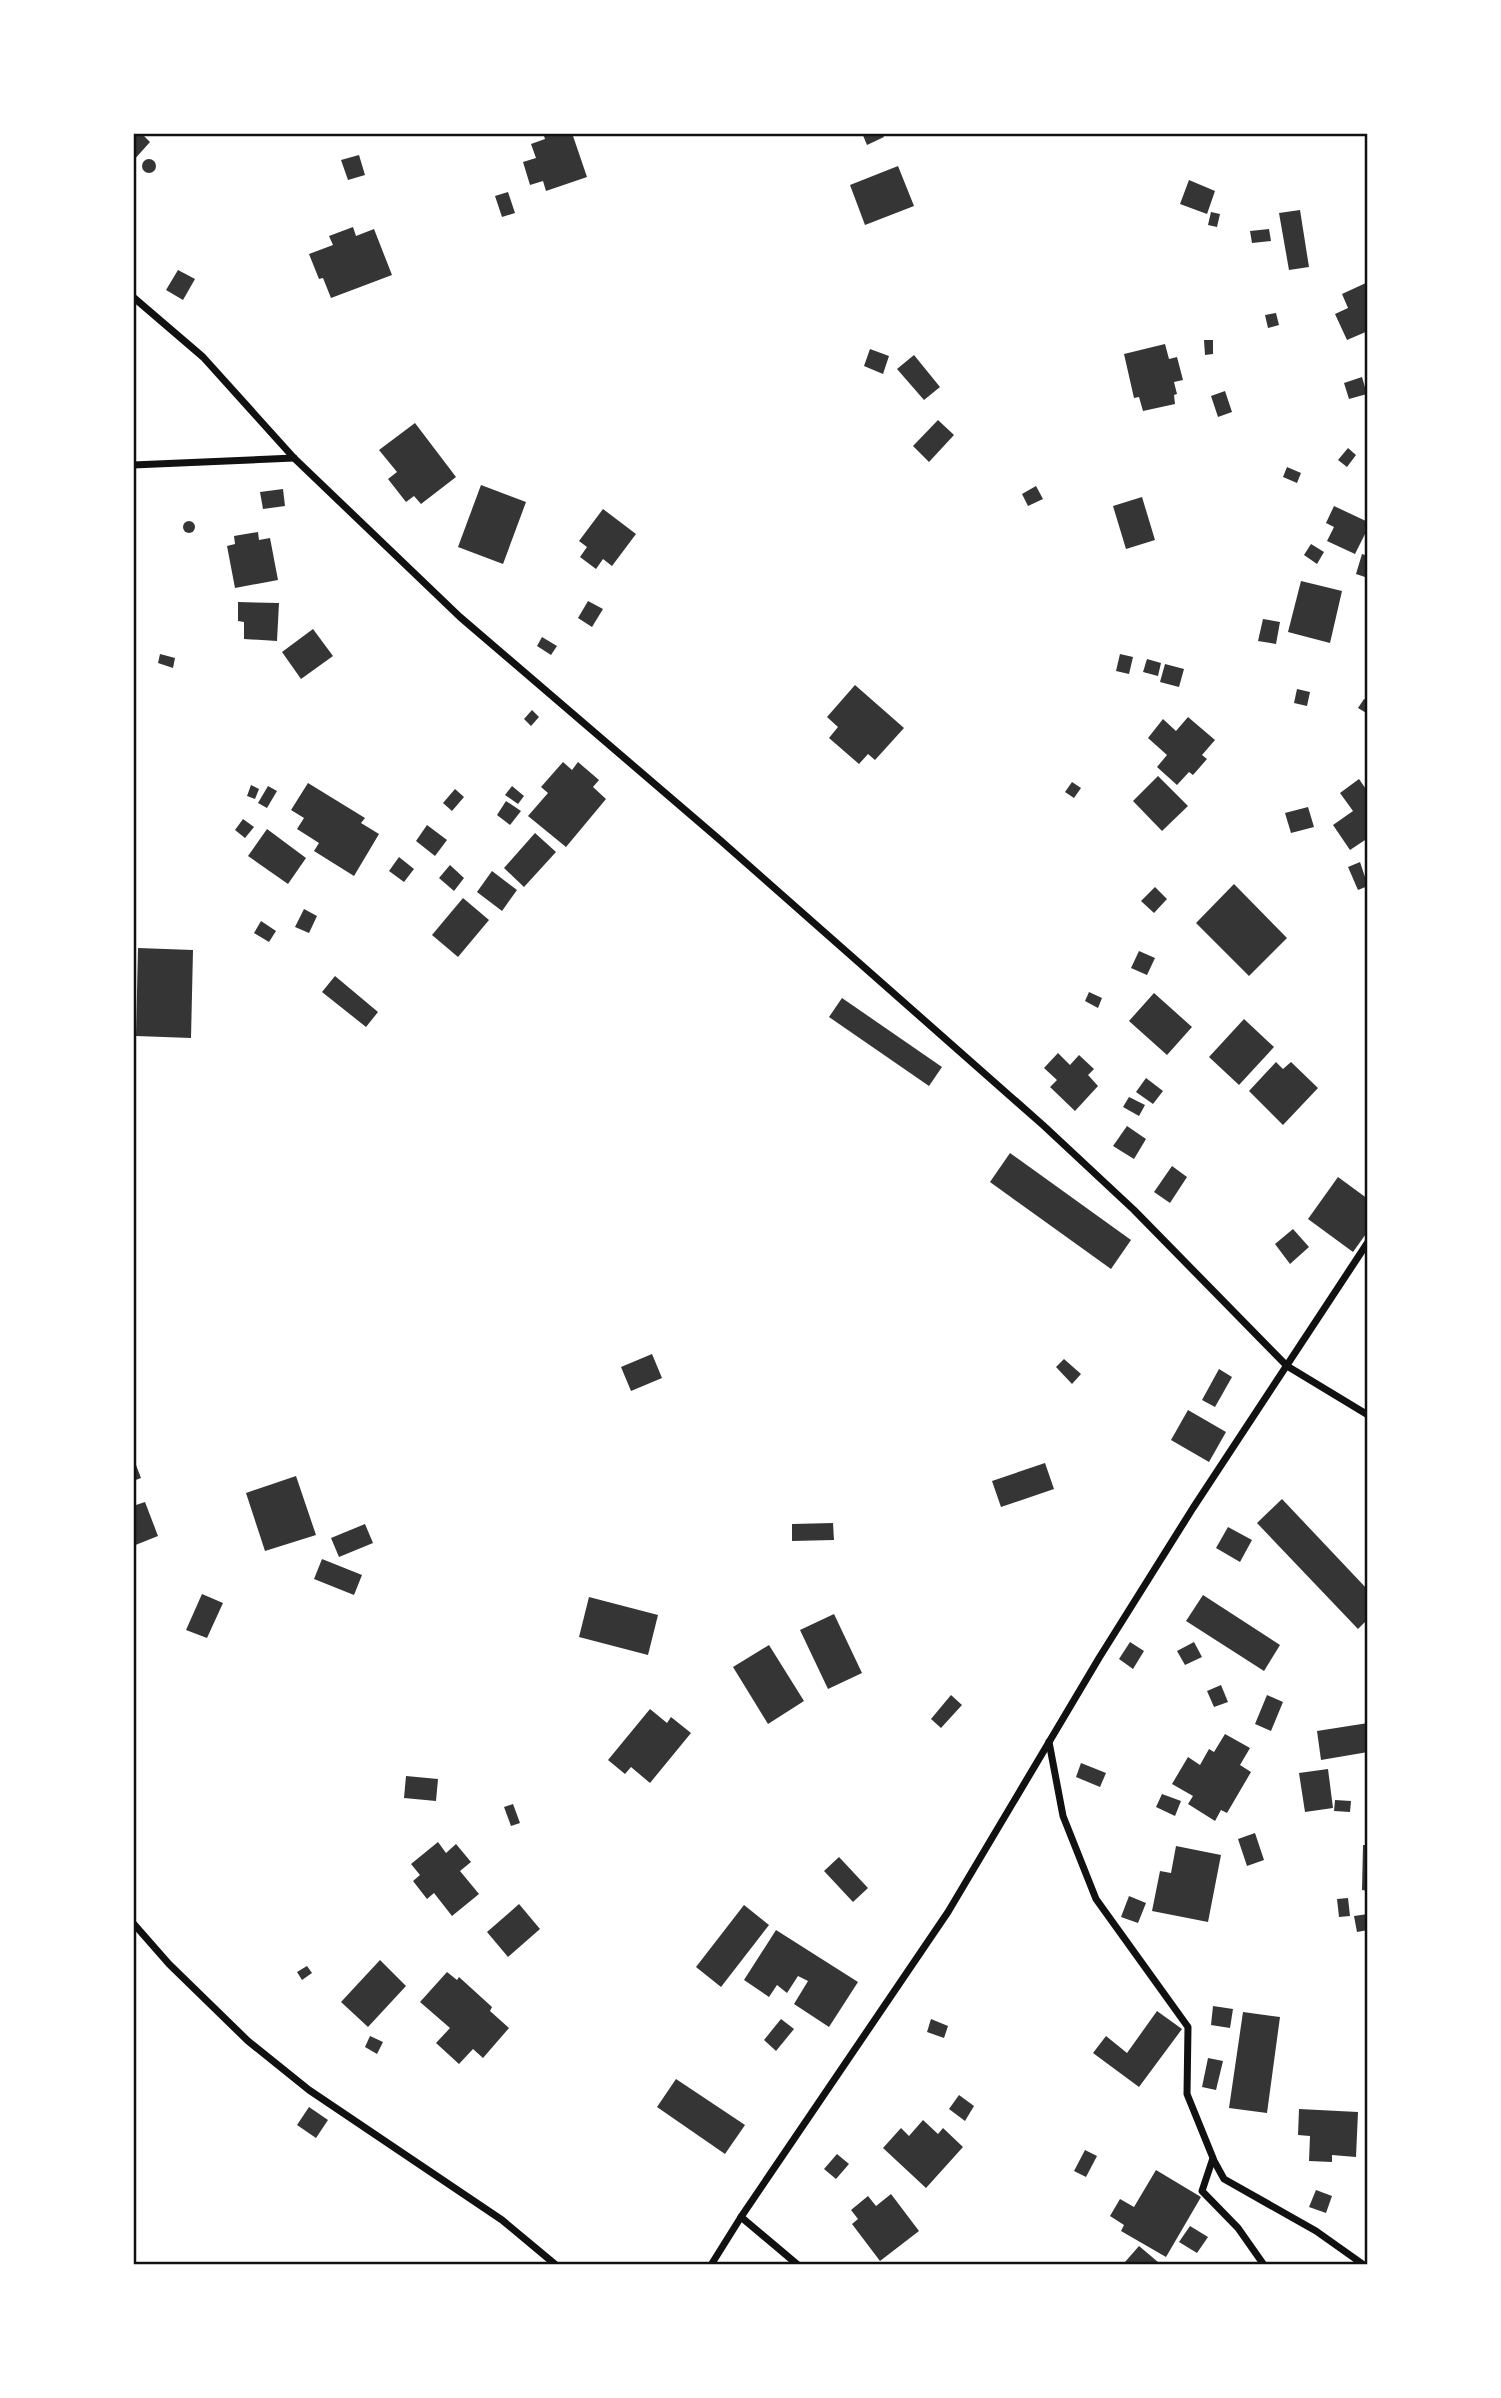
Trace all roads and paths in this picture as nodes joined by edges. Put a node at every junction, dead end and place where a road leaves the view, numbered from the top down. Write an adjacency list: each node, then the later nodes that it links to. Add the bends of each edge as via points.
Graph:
1 (133, 297): 2 (street, via 203,357)
2 (294, 458): 3 (street); 5 (street, via 460,617 1044,1126)
3 (133, 465)
4 (1368, 1242): 5 (street)
5 (1287, 1366): 6 (street); 7 (street)
6 (1368, 1415)
7 (1049, 1741): 9 (street, via 1063,1816 1096,1899 1188,2026 1187,2094); 10 (street, via 948,1912)
8 (133, 1923): 11 (street, via 248,2041 309,2090 502,2220)
9 (1213, 2158): 14 (street, via 1202,2191 1238,2228); 15 (street, via 1224,2179 1316,2231)
10 (741, 2217): 12 (street); 13 (street)
11 (555, 2265)
12 (712, 2265)
13 (798, 2265)
14 (1264, 2265)
15 (1364, 2265)

